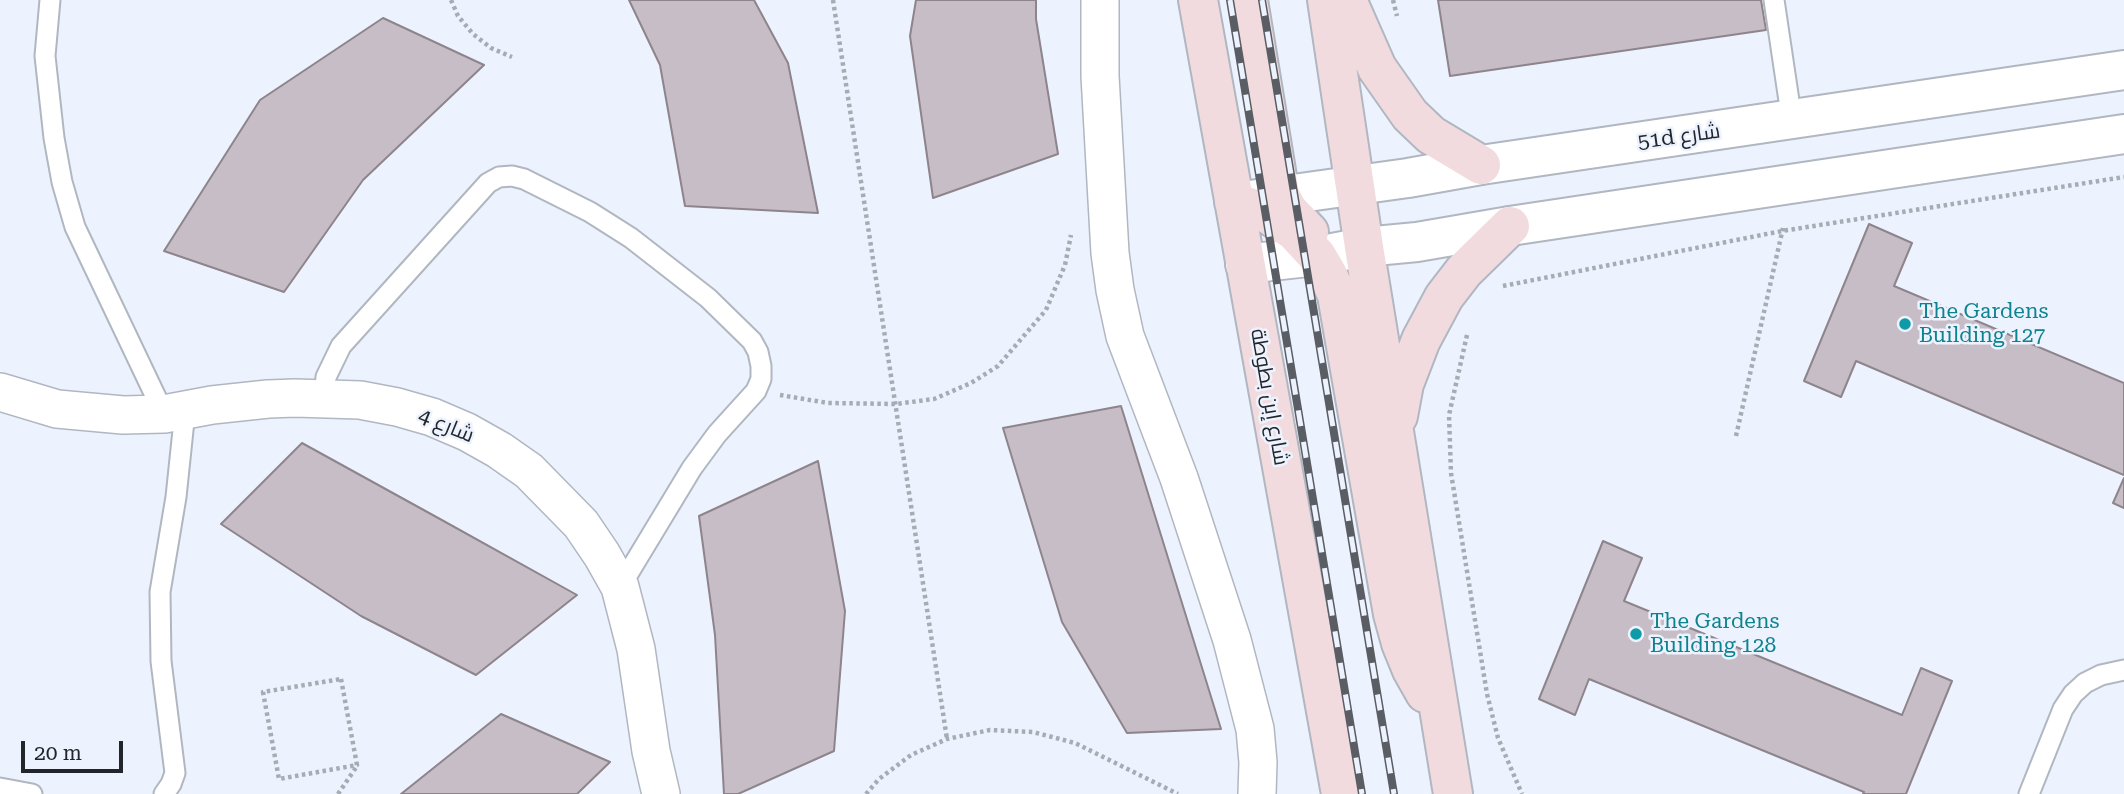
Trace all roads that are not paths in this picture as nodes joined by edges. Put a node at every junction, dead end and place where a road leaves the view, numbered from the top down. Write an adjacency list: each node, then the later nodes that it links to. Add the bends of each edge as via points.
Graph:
1 (50, 0): 21 (lane, via 45,56 54,138 75,227)
2 (1100, 0): 30 (street, via 1100,76 1115,290 1125,335 1183,489 1232,640 1255,729)
3 (1198, 0): 14 (main road, شارع إبن بطوطة)
4 (1248, 0): 13 (main road)
5 (1327, 0): 12 (main road)
6 (1347, 0): 11 (main road, via 1377,68 1398,100 1431,135)
7 (1774, 0): 9 (lane)
8 (2124, 71): 9 (street, 51d شارع)
9 (1792, 121): 11 (street, 51d شارع)
10 (2124, 134): 15 (street)
11 (1480, 165): 12 (street, 51d شارع)
12 (1355, 184): 13 (street, 51d شارع); 16 (main road)
13 (1280, 195): 14 (street, 51d شارع); 16 (main road, via 1310,233 1345,246)
14 (1234, 202): 17 (main road, via 1266,213 1294,231); 18 (main road, شارع إبن بطوطة)
15 (1510, 226): 16 (street); 22 (main road, via 1471,263 1444,298 1421,340)
16 (1364, 247): 17 (street); 22 (main road)
17 (1317, 256): 18 (street); 25 (main road, via 1337,295 1393,614 1412,670)
18 (1245, 264): 31 (main road, شارع إبن بطوطة)
19 (0, 392): 21 (street, شارع 4, via 82,413)
20 (324, 398): 21 (street, شارع 4, via 240,402); 23 (street, شارع 4, via 360,400 420,414 499,450 529,471 581,524); 23 (lane, via 326,377 341,346 488,183 499,177 524,178 590,212 708,298 752,341 761,379 698,459)
21 (175, 412): 28 (lane, via 176,497 160,592 160,661 175,773)
22 (1395, 432): 25 (main road)
23 (620, 587): 29 (street, شارع 4, via 636,649)
24 (2124, 670): 33 (lane, via 2101,675 2073,694)
25 (1441, 715): 32 (main road)
26 (0, 788): 27 (lane)
27 (32, 794)
28 (164, 794)
29 (660, 794)
30 (1257, 794)
31 (1341, 794)
32 (1453, 794)
33 (2029, 794)

